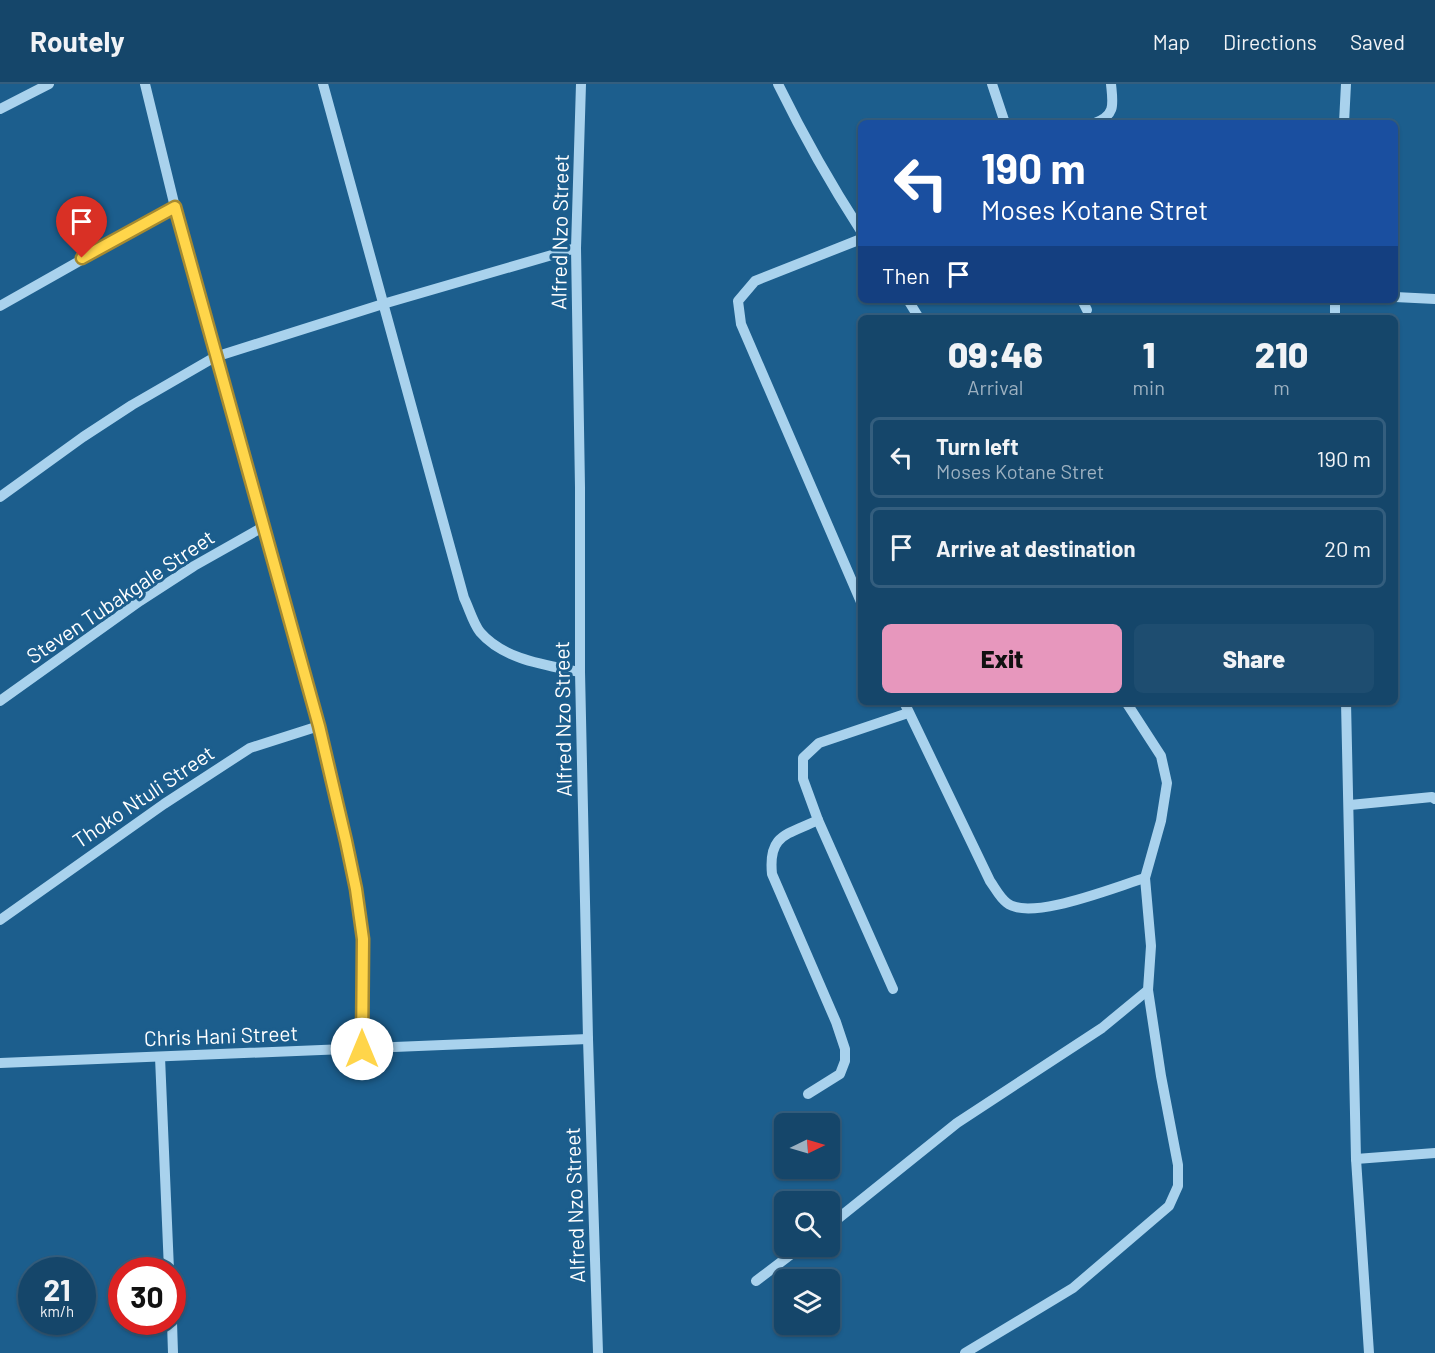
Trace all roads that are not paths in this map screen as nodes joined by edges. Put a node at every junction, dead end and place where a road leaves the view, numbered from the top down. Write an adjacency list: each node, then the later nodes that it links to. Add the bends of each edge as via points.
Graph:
1 (49, 84): 9 (street)
2 (145, 84): 13 (street)
3 (323, 84): 19 (street)
4 (582, 84): 16 (street, Alfred Nzo Street)
5 (778, 84): 14 (street)
6 (992, 84): 10 (street)
7 (1111, 84): 11 (street, via 1111,114)
8 (1346, 84): 12 (street)
9 (0, 109)
10 (1004, 120)
11 (1104, 120)
12 (1344, 120)
13 (175, 207): 20 (street); 21 (street)
14 (858, 226)
15 (858, 239): 24 (street, via 755,281 738,301 741,324)
16 (576, 248): 19 (street); 25 (street, Alfred Nzo Street)
17 (1398, 297): 18 (street)
18 (1435, 299)
19 (383, 304): 21 (street); 25 (street, via 464,598 479,631 506,652)
20 (0, 306)
21 (215, 357): 22 (street, via 82,437); 23 (street)
22 (0, 497)
23 (263, 527): 26 (street, Steven Tubakgale Street, via 140,601); 30 (street)
24 (858, 595)
25 (580, 672): 38 (street, Alfred Nzo Street)
26 (0, 701)
27 (1128, 705): 34 (street, via 1161,756 1167,783)
28 (1346, 705): 32 (street)
29 (906, 707): 33 (street, via 819,743 803,758 803,779); 34 (street, via 990,881 1007,904 1026,910 1047,908)
30 (319, 726): 35 (street, Thoko Ntuli Street, via 250,748); 39 (street, via 356,889 363,939)
31 (1435, 799): 32 (street)
32 (1350, 805): 44 (street)
33 (818, 820): 36 (street); 42 (street, via 779,839 770,857 772,874 845,1049 840,1074)
34 (1145, 878): 37 (street, via 1151,946)
35 (0, 920)
36 (893, 989)
37 (1148, 990): 45 (street, via 1102,1028 957,1123); 52 (street, via 1178,1165 1178,1186 1169,1206 1072,1288)
38 (588, 1039): 39 (street, Chris Hani Street); 51 (street, Alfred Nzo Street)
39 (362, 1049): 40 (street, Chris Hani Street)
40 (160, 1057): 41 (street, Chris Hani Street); 46 (street)
41 (0, 1063)
42 (808, 1094)
43 (1435, 1152): 44 (street)
44 (1356, 1159): 53 (street)
45 (840, 1217)
46 (168, 1257)
47 (788, 1257): 48 (street)
48 (756, 1281)
49 (172, 1335): 50 (street)
50 (173, 1353)
51 (598, 1353)
52 (965, 1353)
53 (1369, 1353)

